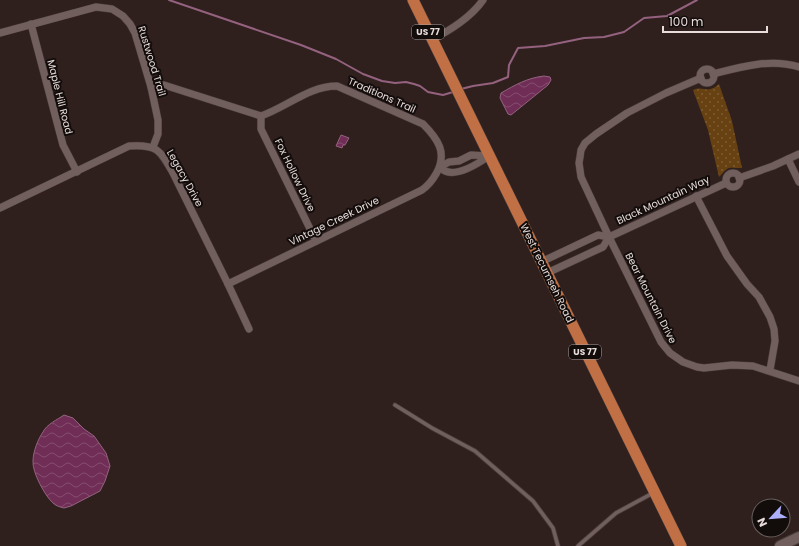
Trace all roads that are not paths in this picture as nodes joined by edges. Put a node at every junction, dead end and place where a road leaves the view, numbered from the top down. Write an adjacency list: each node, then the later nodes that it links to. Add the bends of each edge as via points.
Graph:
1 (413, 0): 5 (main road, West Tecumseh Road / US 77)
2 (483, 0): 5 (street, via 447,32)
3 (31, 24): 4 (street, Rustwood Trail); 7 (street, Rustwood Trail, via 88,8 112,9 123,16 135,33); 14 (street, Maple Hill Road, via 63,145)
4 (0, 33)
5 (432, 39): 11 (main road, West Tecumseh Road / US 77)
6 (799, 66): 18 (street, Bear Mountain Drive, via 759,64 714,74 710,82 705,82 701,78 627,113 585,143 579,164 581,177)
7 (151, 87): 8 (street, via 164,85); 9 (street, Rustwood Trail, via 158,120 158,134)
8 (261, 116): 13 (street, Traditions Trail, via 318,89 337,86 423,124 439,143 442,156); 19 (street, Fox Hollow Drive, via 261,129)
9 (153, 147): 14 (street, Legacy Drive, via 129,146); 22 (street, Legacy Drive, via 163,155 173,173)
10 (799, 154): 12 (street, Black Mountain Way)
11 (489, 156): 13 (street, via 471,155); 13 (street, via 476,165 454,172 445,172); 20 (main road, West Tecumseh Road / US 77)
12 (788, 160): 15 (street); 16 (street, Black Mountain Way, via 739,178 739,183 735,187 726,183)
13 (440, 167): 19 (street, Vintage Creek Drive, via 430,185 422,190)
14 (77, 172): 17 (street, Legacy Drive)
15 (799, 182)
16 (696, 196): 18 (street, Black Mountain Way); 24 (street, via 727,256 759,297 770,316 775,341)
17 (0, 208)
18 (609, 237): 20 (street, Black Mountain Way, via 598,235); 21 (street, Black Mountain Way, via 603,247); 24 (street, Bear Mountain Drive, via 661,342 670,353 683,362 697,367 732,365)
19 (316, 241): 22 (street, Vintage Creek Drive)
20 (541, 262): 21 (main road, West Tecumseh Road / US 77)
21 (547, 273): 27 (main road, West Tecumseh Road / US 77)
22 (228, 284): 23 (street, Legacy Drive)
23 (249, 329)
24 (770, 370): 25 (street, Bear Mountain Drive)
25 (799, 381)
26 (395, 405): 29 (lane, via 475,451 533,501 553,528)
27 (654, 492): 30 (lane, via 616,513); 31 (main road, West Tecumseh Road / US 77)
28 (799, 537): 32 (street)
29 (558, 546)
30 (578, 546)
31 (681, 546)
32 (780, 546)

